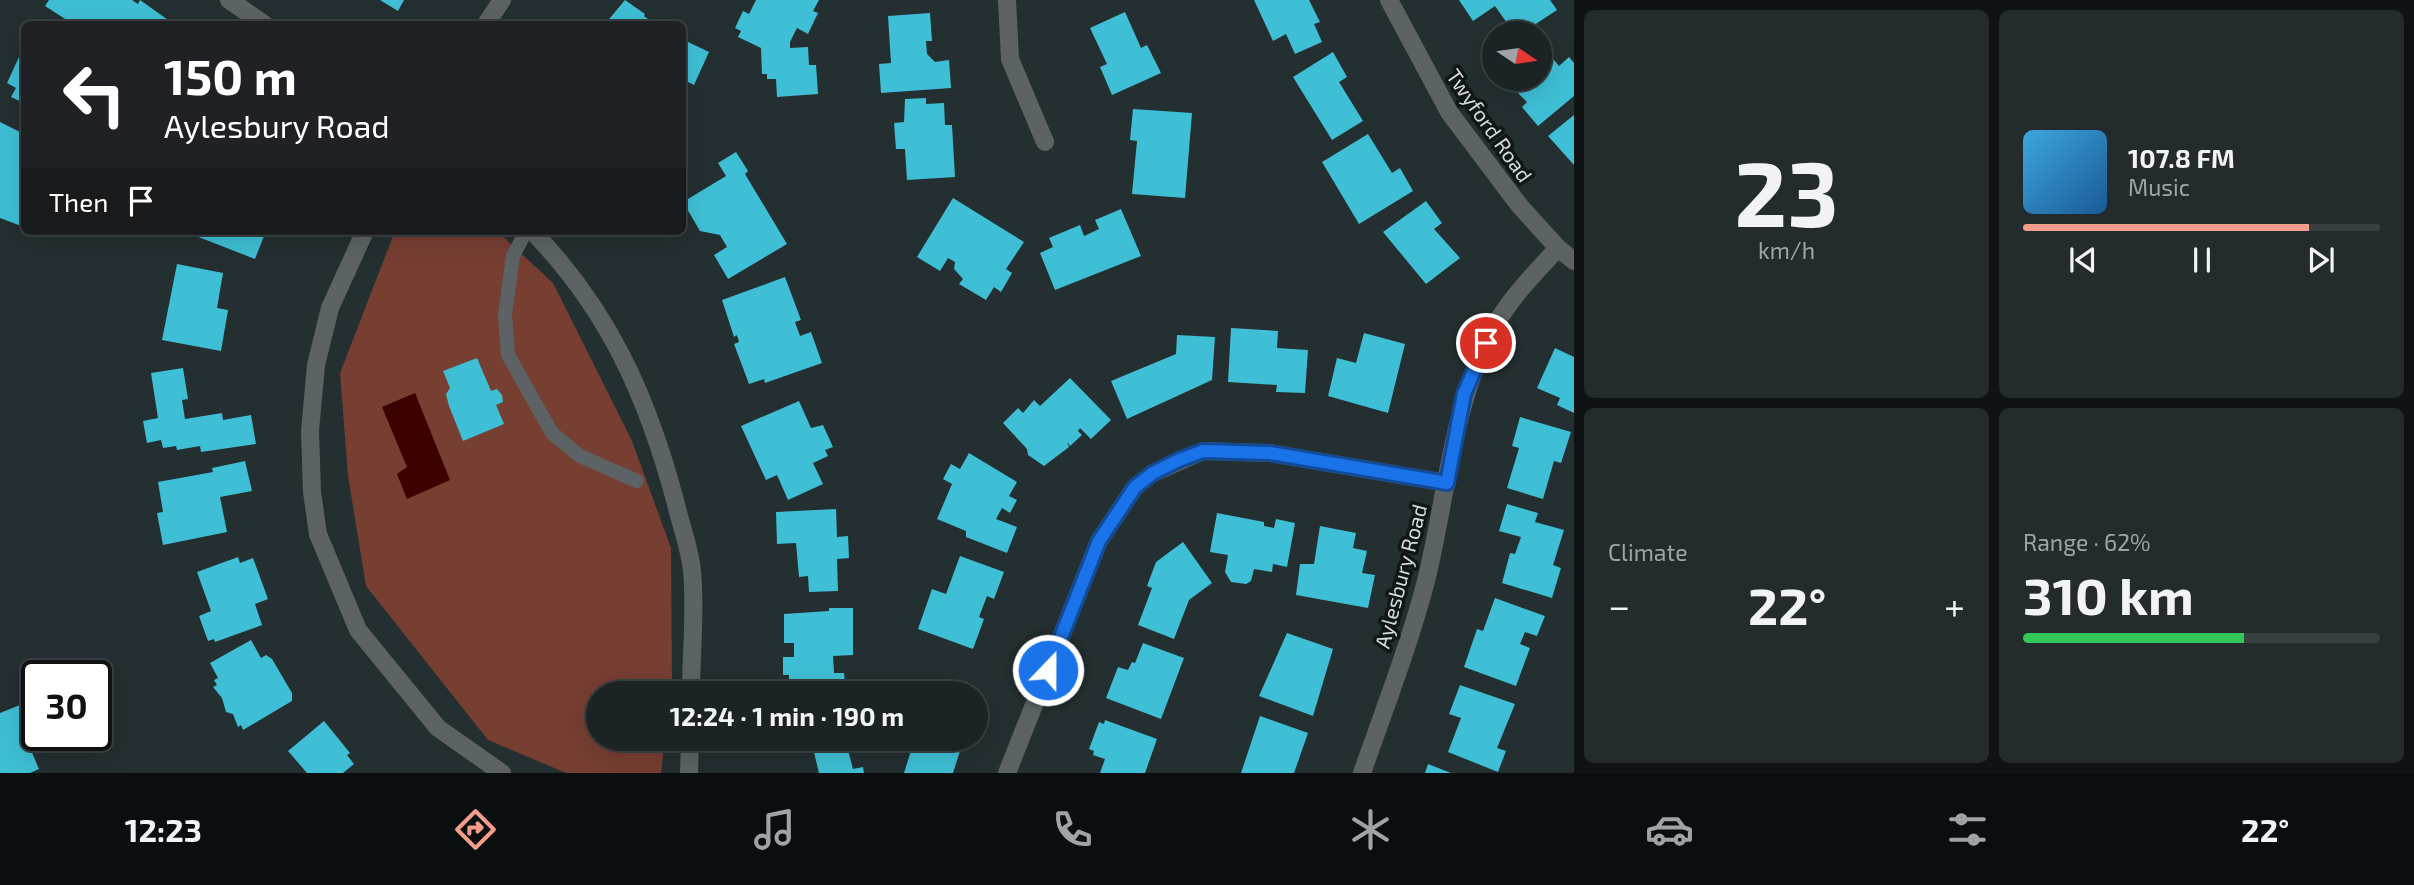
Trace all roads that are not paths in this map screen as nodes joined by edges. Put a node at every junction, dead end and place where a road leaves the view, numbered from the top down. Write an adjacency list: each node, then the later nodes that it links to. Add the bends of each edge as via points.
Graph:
1 (229, 0): 5 (street)
2 (502, 0): 6 (street)
3 (1007, 0): 7 (street, via 1010,59)
4 (1389, 0): 11 (street, Twyford Road, via 1449,112)
5 (260, 21)
6 (488, 21)
7 (1045, 142)
8 (363, 235): 17 (street, via 330,308 316,365 310,431 318,534 358,630 438,728)
9 (524, 235): 13 (lane, via 513,256 505,315 508,355 552,433 580,456)
10 (536, 235): 15 (street, via 583,289 614,338 660,446 692,567)
11 (1558, 248): 12 (street, Twyford Road); 14 (street, Aylesbury Road, via 1498,320 1474,366 1456,423)
12 (1574, 261)
13 (637, 481)
14 (1447, 483): 19 (street, via 1270,453 1203,451 1153,473 1135,487 1099,541); 20 (street, Aylesbury Road, via 1420,603)
15 (692, 681)
16 (690, 751): 18 (street)
17 (502, 773)
18 (689, 773)
19 (1007, 773)
20 (1362, 773)

